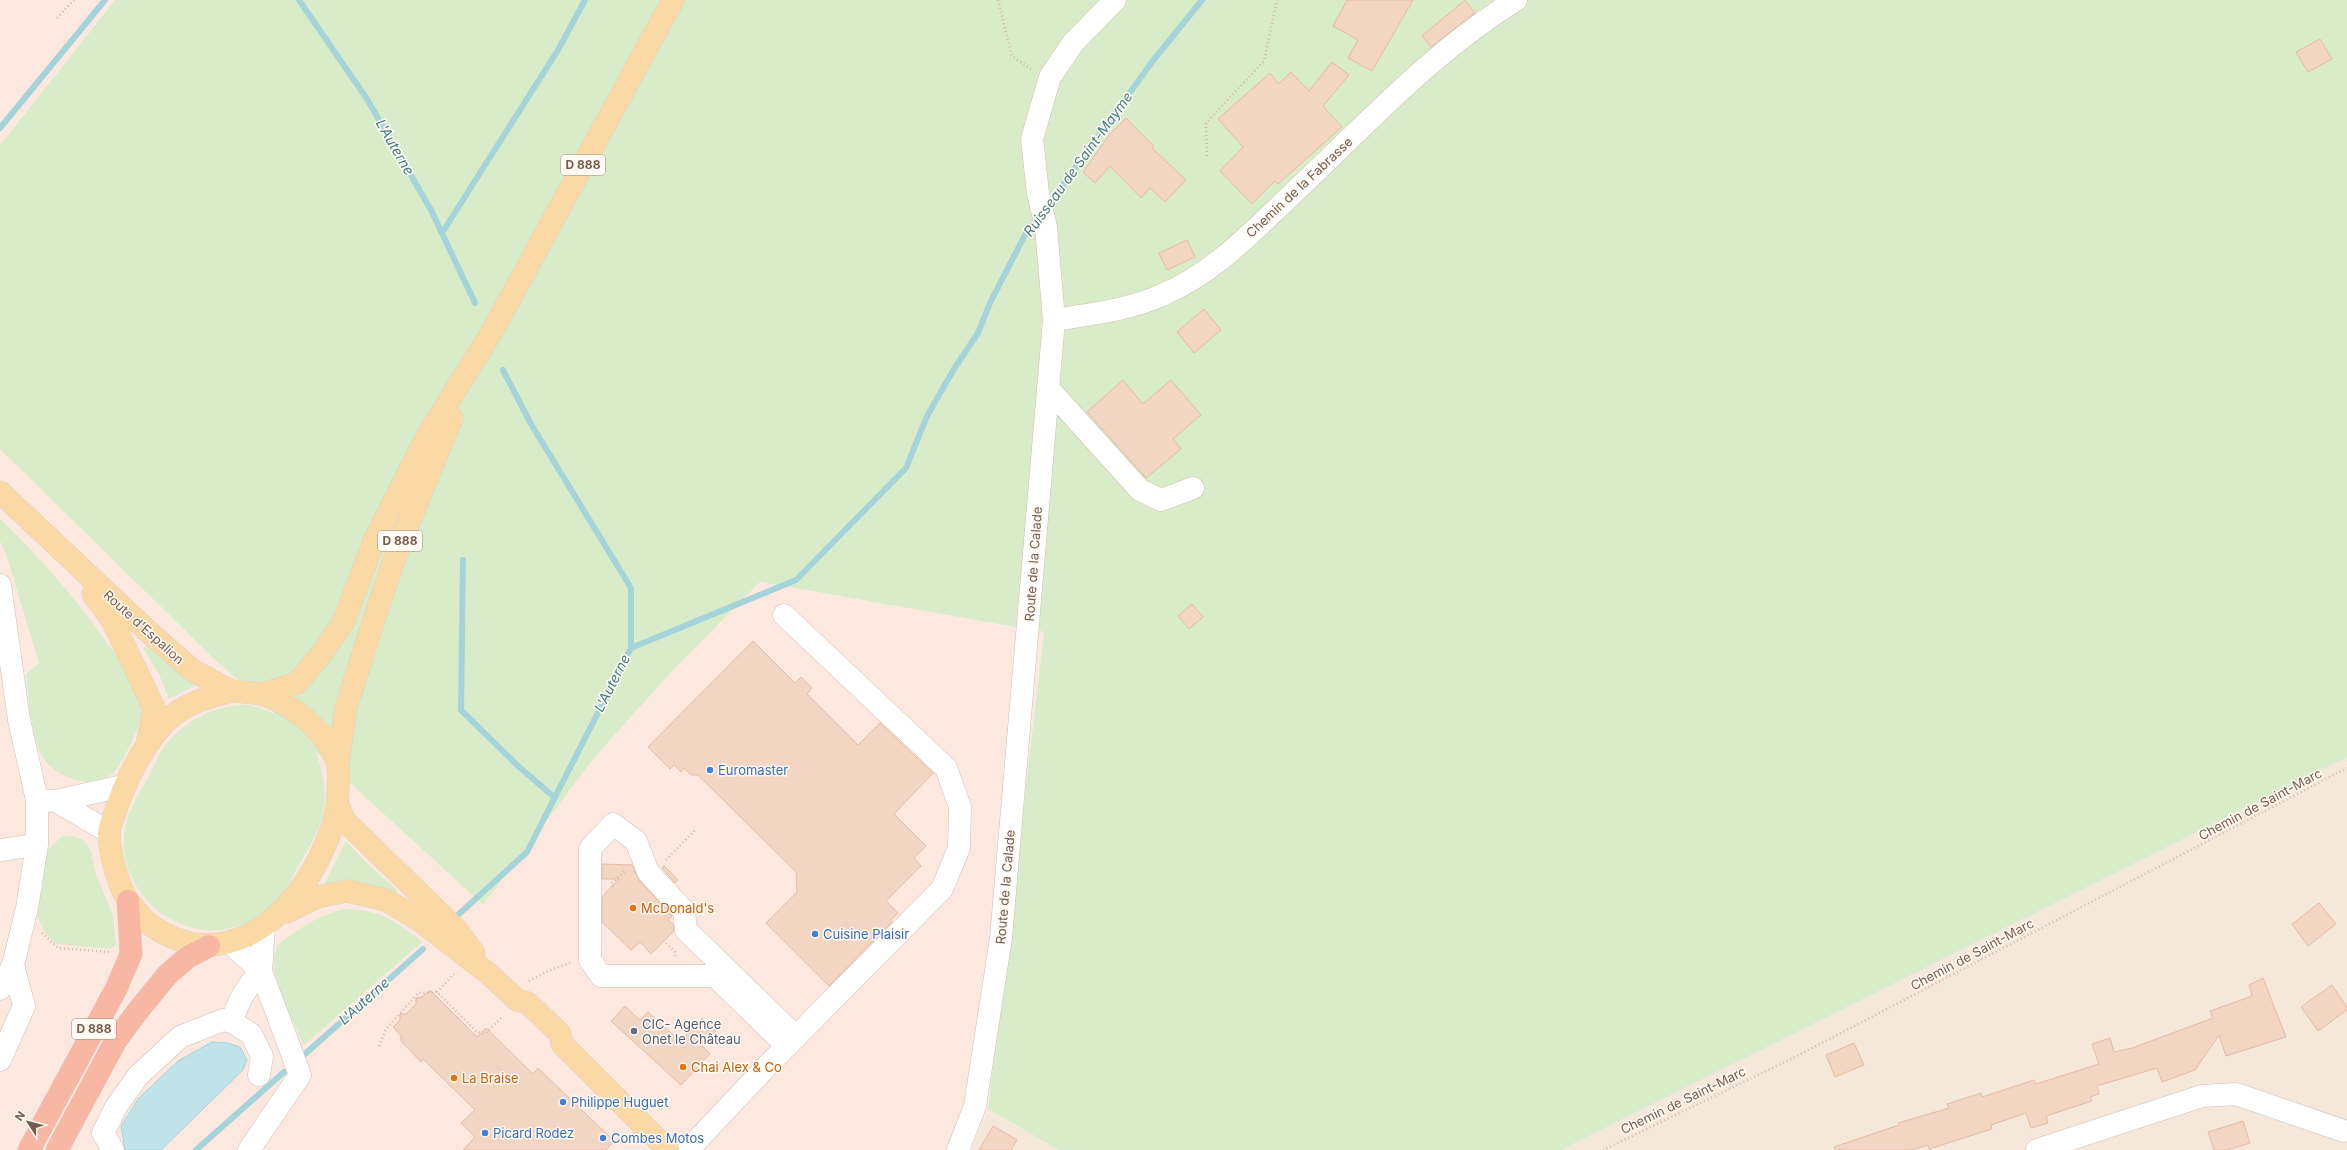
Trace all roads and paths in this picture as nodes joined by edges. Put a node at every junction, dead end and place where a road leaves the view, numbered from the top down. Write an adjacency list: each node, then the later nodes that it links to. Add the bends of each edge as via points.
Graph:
1 (74, 0): 7 (path)
2 (673, 0): 11 (main road, D 888)
3 (998, 0): 8 (path, via 1012,56 1026,67)
4 (1115, 0): 8 (street, Route de la Calade, via 1073,43)
5 (1277, 0): 9 (path, via 1264,61 1206,123)
6 (1516, 0): 10 (street, Chemin de la Fabrasse, via 1462,37 1405,86 1219,263 1162,295 1109,311)
7 (57, 18)
8 (1050, 78): 10 (street, Route de la Calade, via 1032,139 1038,193 1046,227)
9 (1207, 156)
10 (1054, 320): 12 (street, Route de la Calade)
11 (492, 330): 19 (main road, D 888, via 420,450 374,541 343,623 297,683); 23 (main road, D 888, via 443,438 398,549 346,708)
12 (1048, 388): 13 (street, via 1140,490 1161,500); 56 (street, Route de la Calade, via 1001,938 975,1106)
13 (1193, 488)
14 (0, 492): 15 (main road, Route d'Espalion)
15 (64, 554): 18 (main road, Route d'Espalion, via 192,670); 22 (main road, Route d'Espalion, via 112,620 154,708)
16 (0, 585): 21 (street)
17 (784, 615): 45 (street, via 946,768 960,807 959,848 942,889)
18 (231, 691): 19 (main road); 22 (main road, via 197,701 172,716)
19 (263, 694): 23 (main road, via 292,708 318,730)
20 (0, 708): 21 (street)
21 (19, 720): 26 (street)
22 (147, 746): 25 (main road)
23 (338, 763): 27 (main road)
24 (2347, 768): 57 (path, Chemin de Saint-Marc, via 1797,1056)
25 (123, 786): 26 (street); 28 (main road)
26 (46, 800): 28 (street); 29 (street)
27 (338, 805): 33 (main road, via 330,836 308,880); 40 (main road, via 344,820 457,930)
28 (109, 832): 31 (main road, via 116,873)
29 (37, 845): 30 (street); 32 (street)
30 (0, 850)
31 (128, 901): 34 (main road, via 151,926 178,941); 35 (highway, D 888)
32 (27, 908): 35 (path, via 44,936 58,948); 37 (street)
33 (271, 921): 34 (main road, via 248,937); 39 (street); 40 (main road, via 317,897 347,891 386,900 418,919)
34 (219, 944): 39 (street); 51 (highway, D 888, via 188,957 168,974 137,1012 115,1042)
35 (130, 954): 50 (highway, D 888, via 116,989)
36 (590, 960): 43 (path, via 570,963 532,978); 45 (street, via 601,976 715,976); 45 (street, via 590,849 613,824 636,841 648,872 684,911 686,930 728,971)
37 (13, 965): 41 (street); 47 (street, via 24,1006)
38 (458, 970): 42 (path)
39 (261, 971): 44 (street, via 248,986 235,1009); 53 (street, via 300,1075)
40 (490, 975): 43 (main road)
41 (0, 989)
42 (437, 992): 43 (path, via 477,1032 485,1034); 46 (path, via 418,993 386,1029)
43 (511, 1003): 54 (main road, via 550,1043 562,1044)
44 (232, 1022): 48 (street, via 251,1034 262,1056); 52 (street, via 223,1020 180,1037 138,1076 116,1107 103,1133)
45 (792, 1042): 55 (street)
46 (379, 1046)
47 (0, 1060)
48 (259, 1075)
49 (2346, 1130): 58 (street, via 2236,1094 2202,1096)
50 (29, 1150)
51 (57, 1150)
52 (113, 1150)
53 (249, 1150)
54 (668, 1150)
55 (688, 1150)
56 (958, 1150)
57 (1603, 1150)
58 (2038, 1150)

